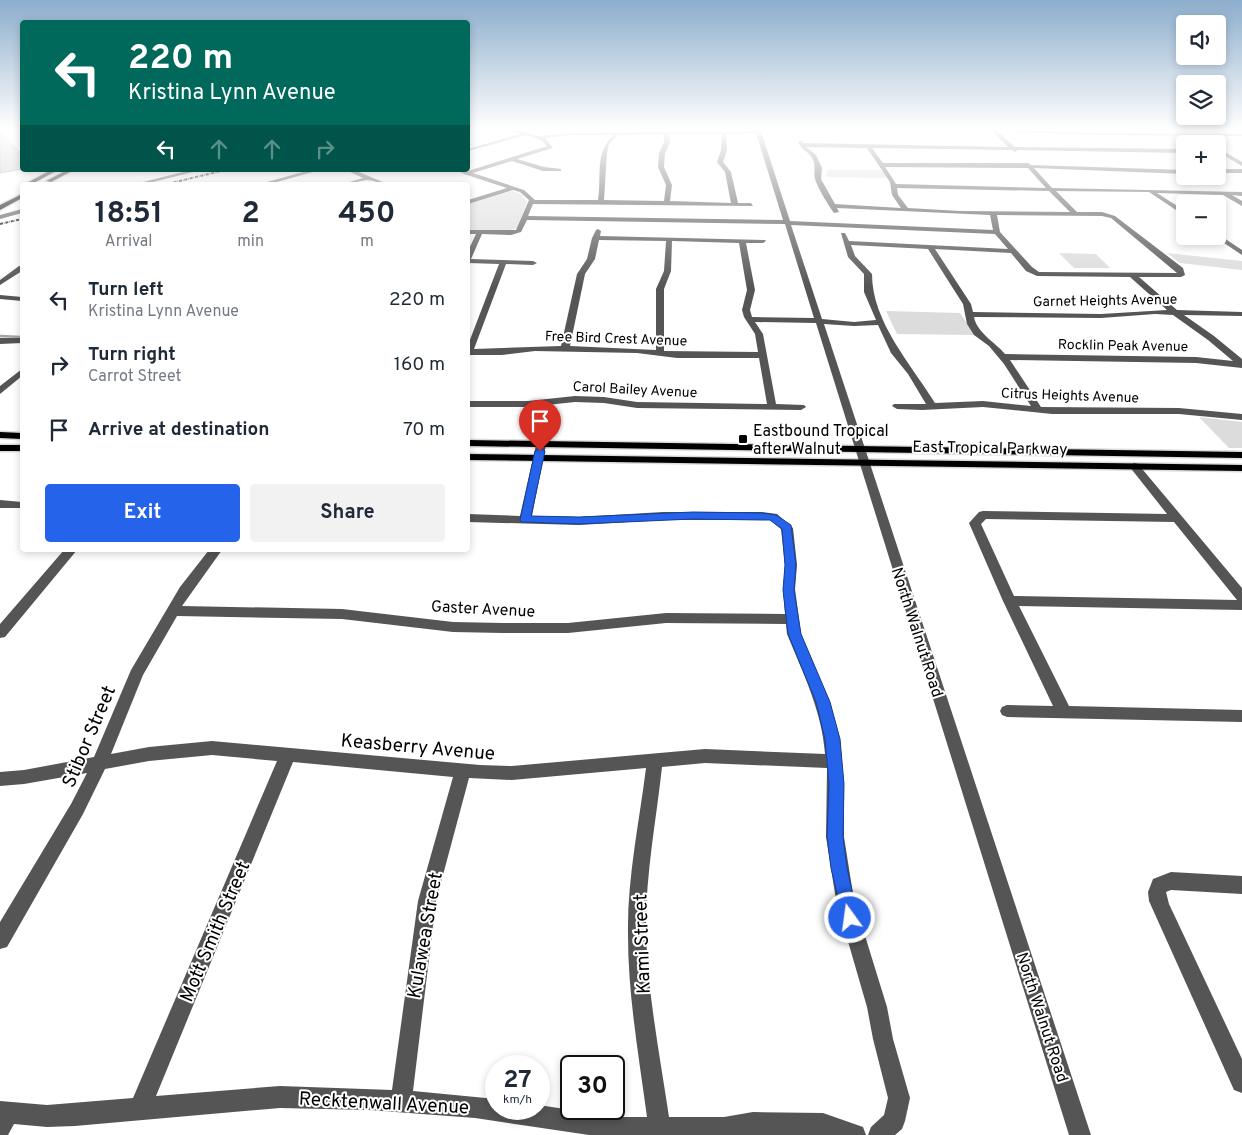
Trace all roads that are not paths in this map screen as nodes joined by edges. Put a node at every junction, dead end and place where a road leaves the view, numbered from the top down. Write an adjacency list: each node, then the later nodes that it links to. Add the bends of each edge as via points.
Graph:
1 (492, 181): 10 (street)
2 (602, 181): 18 (street)
3 (666, 181): 19 (street)
4 (730, 181): 21 (street)
5 (774, 181): 33 (street, North Walnut Road)
6 (819, 181): 23 (street)
7 (891, 181): 9 (street)
8 (1043, 181): 11 (street)
9 (894, 186): 11 (street); 26 (street, via 895,195)
10 (513, 188): 16 (street); 17 (street, via 527,194)
11 (1051, 189): 12 (street); 30 (street)
12 (1150, 190): 13 (street); 25 (street)
13 (1224, 194): 14 (street); 20 (street)
14 (1242, 194)
15 (20, 197): 24 (main road)
16 (470, 201)
17 (531, 202): 18 (street); 32 (street)
18 (601, 203): 19 (street)
19 (667, 204): 21 (street)
20 (1242, 204)
21 (735, 205): 22 (street)
22 (751, 205)
23 (831, 206): 26 (street); 28 (street)
24 (0, 208)
25 (1176, 208)
26 (905, 209): 29 (street)
27 (20, 212): 31 (street)
28 (837, 213)
29 (993, 213): 30 (street); 36 (street)
30 (1076, 214): 53 (street, via 1113,218 1180,270 1181,275)
31 (0, 217)
32 (525, 218): 33 (street); 35 (street, via 516,232)
33 (787, 223): 36 (street); 61 (street, North Walnut Road)
34 (470, 232): 35 (street)
35 (480, 232): 48 (street)
36 (997, 232): 46 (street)
37 (843, 234): 42 (street)
38 (668, 240): 39 (street); 66 (street, via 597,235 591,260 578,282); 68 (street, via 668,276 660,289)
39 (742, 241): 40 (street); 60 (street, via 751,290 746,310)
40 (763, 241)
41 (1226, 242): 43 (street)
42 (846, 243): 44 (street); 62 (street, via 852,257 868,274 868,292)
43 (1233, 247): 45 (street); 47 (street)
44 (931, 248): 46 (street); 58 (street, via 967,304)
45 (1242, 248)
46 (1014, 251): 53 (street, via 1037,274)
47 (1242, 253)
48 (470, 255)
49 (470, 260): 50 (street)
50 (503, 263): 51 (street); 65 (street)
51 (533, 263)
52 (20, 269): 54 (street)
53 (1132, 275): 57 (street)
54 (0, 282)
55 (0, 297): 56 (street)
56 (20, 298)
57 (1174, 312): 58 (street, Garnet Heights Avenue, via 1101,316); 59 (street, Garnet Heights Avenue); 71 (street)
58 (968, 314): 70 (street, via 977,333)
59 (1242, 314)
60 (750, 319): 61 (street); 69 (street, via 759,334)
61 (819, 321): 62 (street); 87 (street, North Walnut Road)
62 (881, 322): 76 (street, via 899,359 912,373)
63 (0, 341): 64 (street)
64 (20, 341)
65 (470, 347)
66 (565, 348): 67 (street, Free Bird Crest Avenue); 68 (street, Free Bird Crest Avenue)
67 (470, 352)
68 (659, 353): 69 (street, Free Bird Crest Avenue)
69 (763, 355): 77 (street)
70 (1004, 358): 71 (street, Rocklin Peak Avenue, via 1196,360); 79 (street)
71 (1242, 364)
72 (20, 374): 73 (street)
73 (0, 391)
74 (470, 404): 77 (street, Carol Bailey Avenue, via 528,404 575,399 637,405)
75 (897, 406): 76 (street, Citrus Heights Avenue)
76 (932, 406): 79 (street, Citrus Heights Avenue, via 983,404)
77 (772, 407): 78 (street, Carol Bailey Avenue)
78 (801, 407)
79 (1038, 410): 80 (street, Citrus Heights Avenue, via 1179,411)
80 (1242, 418)
81 (0, 435): 82 (main road)
82 (20, 436)
83 (470, 443): 84 (main road, East Tropical Parkway)
84 (541, 445): 87 (main road, East Tropical Parkway); 90 (street)
85 (0, 448): 86 (main road)
86 (20, 448)
87 (862, 455): 88 (main road, East Tropical Parkway); 90 (main road, East Tropical Parkway); 91 (main road, East Tropical Parkway); 124 (street, North Walnut Road)
88 (1242, 455)
89 (470, 457): 90 (main road, East Tropical Parkway)
90 (538, 458): 97 (street)
91 (1134, 466): 92 (main road, East Tropical Parkway); 96 (street)
92 (1242, 468)
93 (0, 504): 94 (street)
94 (20, 505)
95 (470, 518): 97 (street)
96 (1176, 518): 100 (street); 101 (street, via 983,515 975,523)
97 (525, 520): 104 (street, via 579,521 693,515 762,516 778,520 787,528 788,534 791,565 788,590)
98 (69, 552): 105 (street)
99 (214, 552): 103 (street, Stibor Street)
100 (1242, 597)
101 (1010, 601): 102 (street); 107 (street)
102 (1242, 605)
103 (173, 610): 104 (street, Gaster Avenue, via 342,614 474,628 568,628 675,618); 112 (street, Stibor Street, via 136,674)
104 (792, 619): 111 (street, via 800,648 823,702)
105 (2, 627)
106 (1007, 711): 107 (street)
107 (1064, 712): 108 (street)
108 (1242, 716)
109 (288, 754): 112 (street, Keasberry Avenue, via 188,749); 113 (street, Keasberry Avenue); 119 (street, Mott Smith Street)
110 (656, 760): 111 (street, Keasberry Avenue, via 705,756); 113 (street, Keasberry Avenue, via 512,773); 121 (street, Kami Street, via 640,866 637,935)
111 (834, 762): 122 (street, via 835,836 845,900 877,1007 899,1098)
112 (99, 763): 114 (street, Keasberry Avenue); 116 (street, Stibor Street, via 61,839)
113 (463, 771): 118 (street, Kulawea Street, via 427,902)
114 (0, 779)
115 (1242, 885): 117 (street, via 1171,881 1158,885 1156,898)
116 (0, 940)
117 (1242, 1082)
118 (401, 1101): 119 (street, Recktenwall Avenue, via 280,1097); 121 (street, Recktenwall Avenue, via 475,1106 616,1128)
119 (140, 1108): 120 (street, Recktenwall Avenue)
120 (3, 1118)
121 (659, 1128): 123 (street, Recktenwall Avenue, via 724,1128 753,1123 823,1124)
122 (887, 1128)
123 (855, 1135)
124 (1080, 1135)

